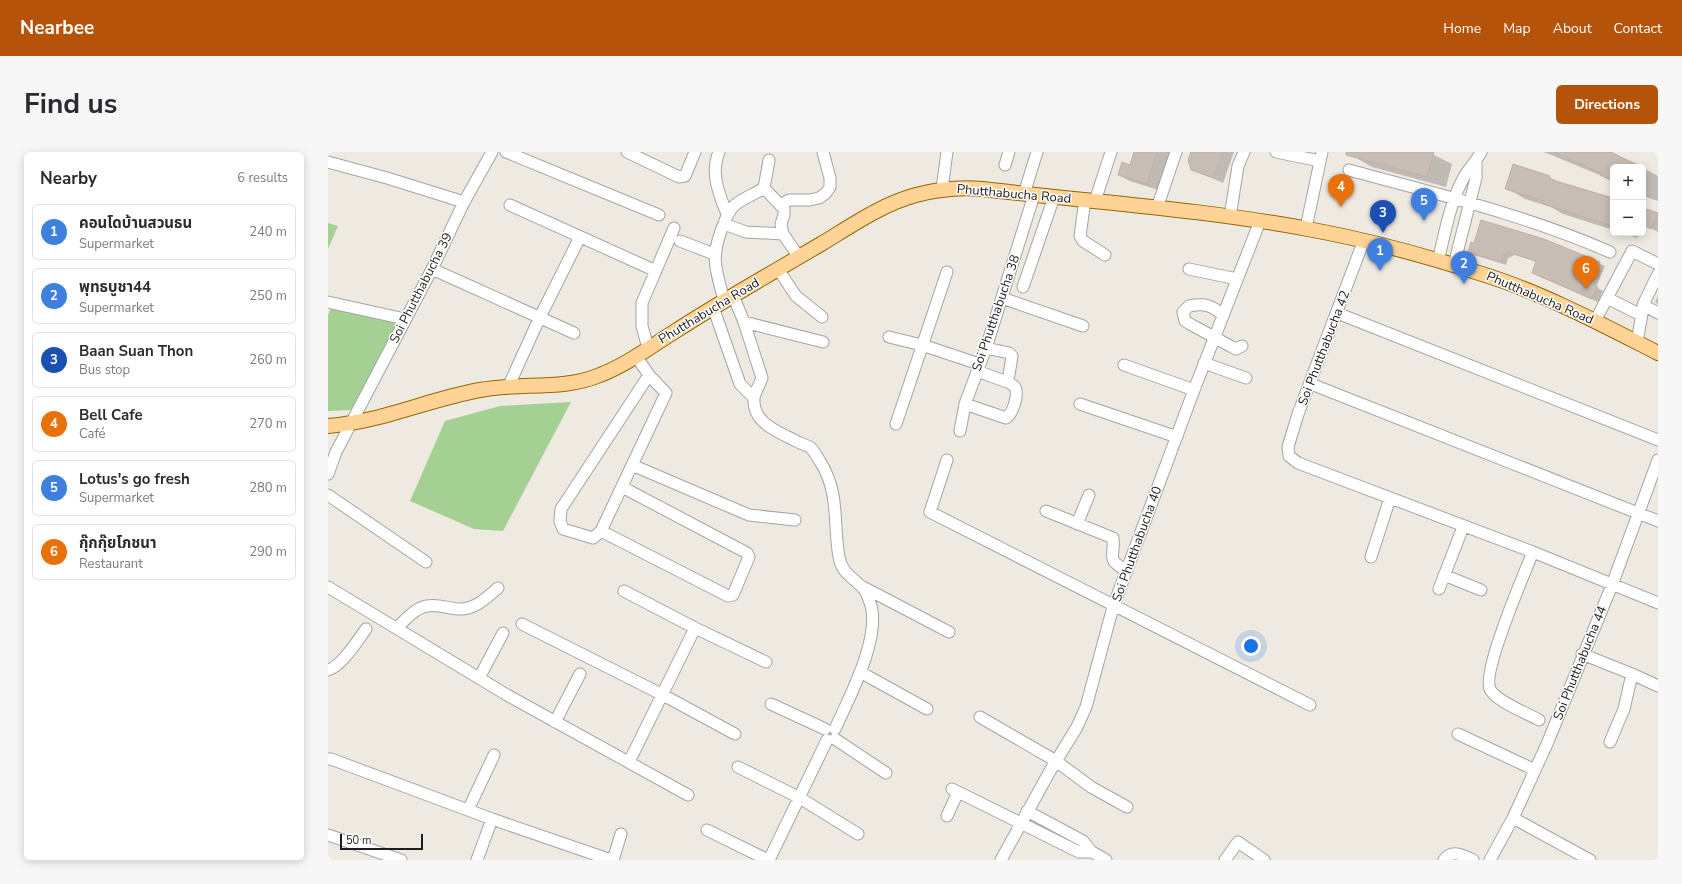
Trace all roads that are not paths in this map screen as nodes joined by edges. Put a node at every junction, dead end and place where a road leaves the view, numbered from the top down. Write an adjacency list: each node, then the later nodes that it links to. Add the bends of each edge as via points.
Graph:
1 (492, 152): 26 (street, Soi Phutthabucha 39)
2 (506, 152): 31 (street)
3 (627, 152): 4 (street, via 679,177 684,176)
4 (695, 152)
5 (720, 152): 33 (street, via 716,174 717,188)
6 (823, 152): 29 (street, via 830,178 830,187 826,193 810,200 789,200)
7 (947, 152): 21 (street)
8 (1009, 152): 18 (street)
9 (1037, 152): 22 (street, Soi Phutthabucha 38)
10 (1111, 152): 25 (street)
11 (1176, 152): 30 (street)
12 (1244, 152): 32 (street, via 1238,166)
13 (1276, 152): 14 (street)
14 (1321, 156): 36 (street)
15 (1479, 157): 24 (street, via 1464,176); 27 (street)
16 (769, 160): 20 (street)
17 (328, 162): 26 (street)
18 (1005, 165)
19 (1349, 170): 24 (street)
20 (764, 188): 29 (street); 33 (street, via 735,204)
21 (942, 189): 22 (main road, Phutthabucha Road, via 979,188); 44 (main road, Phutthabucha Road, via 894,203)
22 (1029, 194): 23 (main road, Phutthabucha Road); 56 (street, Soi Phutthabucha 38)
23 (1054, 197): 25 (main road, Phutthabucha Road); 55 (street)
24 (1454, 199): 27 (street); 45 (street)
25 (1090, 200): 30 (main road, Phutthabucha Road); 43 (street, via 1080,236 1083,241)
26 (464, 202): 48 (street, Soi Phutthabucha 39)
27 (1470, 203): 41 (street, via 1568,234); 47 (street)
28 (510, 205): 38 (street)
29 (780, 205): 37 (street, via 784,209 781,224)
30 (1157, 208): 32 (main road, Phutthabucha Road)
31 (659, 215)
32 (1230, 217): 34 (main road, Phutthabucha Road)
33 (726, 219): 37 (street, via 746,232); 42 (street, via 720,230)
34 (1260, 221): 36 (main road, Phutthabucha Road); 54 (street, Soi Phutthabucha 40)
35 (674, 228): 51 (street)
36 (1306, 228): 39 (main road, Phutthabucha Road)
37 (783, 234): 44 (street)
38 (580, 237): 51 (street); 64 (street)
39 (1364, 240): 45 (main road, Phutthabucha Road); 61 (street, Soi Phutthabucha 42)
40 (680, 241): 42 (street)
41 (1610, 252)
42 (714, 254): 58 (street, via 714,267)
43 (1105, 255)
44 (799, 257): 49 (main road, Phutthabucha Road)
45 (1438, 261): 47 (main road, Phutthabucha Road)
46 (1657, 261): 57 (street, via 1632,251)
47 (1454, 265): 67 (main road, Phutthabucha Road, via 1487,275)
48 (432, 269): 64 (street); 66 (street, Soi Phutthabucha 39)
49 (778, 269): 58 (main road, Phutthabucha Road); 65 (street, via 796,296)
50 (1189, 269): 54 (street)
51 (656, 271): 77 (street, via 641,309 642,326)
52 (947, 272): 75 (street)
53 (1658, 274): 60 (street)
54 (1237, 279): 63 (street, Soi Phutthabucha 40)
55 (1022, 286)
56 (1002, 298): 69 (street); 78 (street, Soi Phutthabucha 38)
57 (1607, 298): 60 (street); 67 (street)
58 (723, 301): 68 (street); 77 (main road, Phutthabucha Road); 90 (street, via 740,384)
59 (328, 302): 66 (street)
60 (1642, 310): 62 (street); 74 (street)
61 (1337, 313): 87 (street, Soi Phutthabucha 42); 98 (street)
62 (1658, 313)
63 (1223, 314): 72 (street, Soi Phutthabucha 40); 72 (street, via 1205,305 1189,306 1183,312 1185,321)
64 (540, 317): 70 (street); 88 (street)
65 (822, 317)
66 (405, 319): 93 (street, Soi Phutthabucha 39)
67 (1595, 321): 74 (main road, Phutthabucha Road)
68 (744, 322): 73 (street); 90 (street, via 762,378)
69 (1083, 326)
70 (574, 333)
71 (889, 337): 75 (street)
72 (1214, 338): 76 (street, via 1236,349); 81 (street, Soi Phutthabucha 40)
73 (823, 342)
74 (1637, 342): 79 (main road, Phutthabucha Road)
75 (922, 345): 83 (street); 94 (street)
76 (1242, 346)
77 (648, 348): 80 (main road, Phutthabucha Road)
78 (986, 348): 83 (street, Soi Phutthabucha 38); 85 (street, via 1012,356)
79 (1658, 353)
80 (636, 356): 84 (street); 88 (main road, Phutthabucha Road, via 602,375 580,382 559,386)
81 (1204, 363): 86 (street); 89 (street, Soi Phutthabucha 40)
82 (1124, 366): 89 (street)
83 (978, 367): 91 (street, Soi Phutthabucha 38); 91 (street, via 1015,387 1016,396 1011,411 1006,418)
84 (648, 375): 101 (street, via 666,393); 113 (street, via 561,509 560,521 563,529 593,538)
85 (1009, 375)
86 (1246, 378)
87 (1311, 384): 106 (street, Soi Phutthabucha 42, via 1298,414 1288,447 1289,456 1298,463); 108 (street)
88 (509, 385): 93 (main road, Phutthabucha Road, via 479,390)
89 (1194, 390): 97 (street, Soi Phutthabucha 40)
90 (754, 398): 121 (street, via 761,422 810,448 822,464 837,510 842,568 852,580)
91 (965, 404): 96 (street, Soi Phutthabucha 38)
92 (1080, 404): 97 (street)
93 (351, 424): 95 (main road, Phutthabucha Road); 102 (street, Soi Phutthabucha 39)
94 (896, 424)
95 (328, 426)
96 (960, 431)
97 (1177, 437): 117 (street, Soi Phutthabucha 40)
98 (1658, 440)
99 (947, 460): 127 (street, via 930,512)
100 (1658, 460): 108 (street, Soi Phutthabucha 44)
101 (632, 465): 103 (street); 109 (street, via 750,515)
102 (328, 474)
103 (622, 487): 113 (street); 113 (street, via 747,553 749,557 734,595 728,596)
104 (328, 495): 116 (street)
105 (1089, 495): 111 (street)
106 (1390, 498): 112 (street); 115 (street)
107 (1046, 511): 111 (street)
108 (1639, 514): 110 (street); 119 (street, Soi Phutthabucha 44)
109 (795, 520)
110 (1658, 521)
111 (1077, 524): 117 (street, via 1113,538 1113,563)
112 (1463, 527): 114 (street); 118 (street)
113 (601, 531)
114 (1533, 552): 119 (street); 147 (street, via 1493,659 1489,683 1490,690 1500,700)
115 (1371, 556)
116 (426, 562)
117 (1127, 571): 127 (street, Soi Phutthabucha 40)
118 (1444, 575): 123 (street); 124 (street)
119 (1612, 585): 126 (street); 134 (street, Soi Phutthabucha 44)
120 (328, 587): 129 (street)
121 (863, 587): 132 (street); 137 (street, via 870,602 872,631)
122 (498, 588): 129 (street, via 479,604 471,607 459,609 433,606 417,610)
123 (1439, 588)
124 (1481, 590)
125 (624, 591): 130 (street)
126 (1658, 603)
127 (1113, 607): 144 (street); 155 (street, Soi Phutthabucha 40, via 1086,706 1077,727)
128 (522, 624): 142 (street)
129 (397, 628): 140 (street)
130 (695, 628): 135 (street); 142 (street)
131 (366, 629): 136 (street, via 347,654)
132 (949, 632)
133 (503, 633): 140 (street)
134 (1582, 654): 139 (street); 158 (street, Soi Phutthabucha 44)
135 (766, 662)
136 (328, 670)
137 (860, 672): 145 (street); 150 (street)
138 (580, 674): 148 (street)
139 (1632, 674): 141 (street); 152 (street, via 1624,709)
140 (479, 678): 148 (street)
141 (1658, 686)
142 (663, 695): 149 (street); 156 (street)
143 (771, 704): 150 (street)
144 (1310, 705)
145 (927, 709)
146 (980, 717): 155 (street)
147 (1539, 720)
148 (555, 722): 156 (street)
149 (735, 734)
150 (830, 734): 159 (street); 161 (street)
151 (1458, 734): 158 (street)
152 (1610, 742)
153 (494, 754): 163 (street)
154 (328, 759): 163 (street)
155 (1056, 761): 162 (street, via 1090,787); 164 (street, Soi Phutthabucha 40)
156 (628, 762): 160 (street)
157 (738, 767): 161 (street)
158 (1535, 770): 166 (street, Soi Phutthabucha 44)
159 (886, 773)
160 (688, 795)
161 (800, 798): 171 (street); 178 (street)
162 (1127, 807)
163 (468, 810): 167 (street)
164 (1027, 811): 168 (street, Soi Phutthabucha 40); 173 (street, via 1083,841)
165 (947, 816): 168 (street, via 955,791)
166 (1513, 818): 174 (street); 185 (street, Soi Phutthabucha 44)
167 (492, 819): 176 (street); 177 (street)
168 (1021, 823): 173 (street, via 1079,852); 179 (street, Soi Phutthabucha 40)
169 (707, 830): 178 (street)
170 (621, 834): 177 (street)
171 (858, 834)
172 (328, 835): 175 (street)
173 (1092, 852): 180 (street)
174 (1586, 859)
175 (401, 860)
176 (477, 860)
177 (612, 860)
178 (769, 860)
179 (1001, 860)
180 (1106, 860)
181 (1225, 860): 182 (street, via 1238,842)
182 (1264, 860)
183 (1444, 860): 184 (street, via 1447,855 1454,853 1463,854)
184 (1473, 860)
185 (1490, 860)

